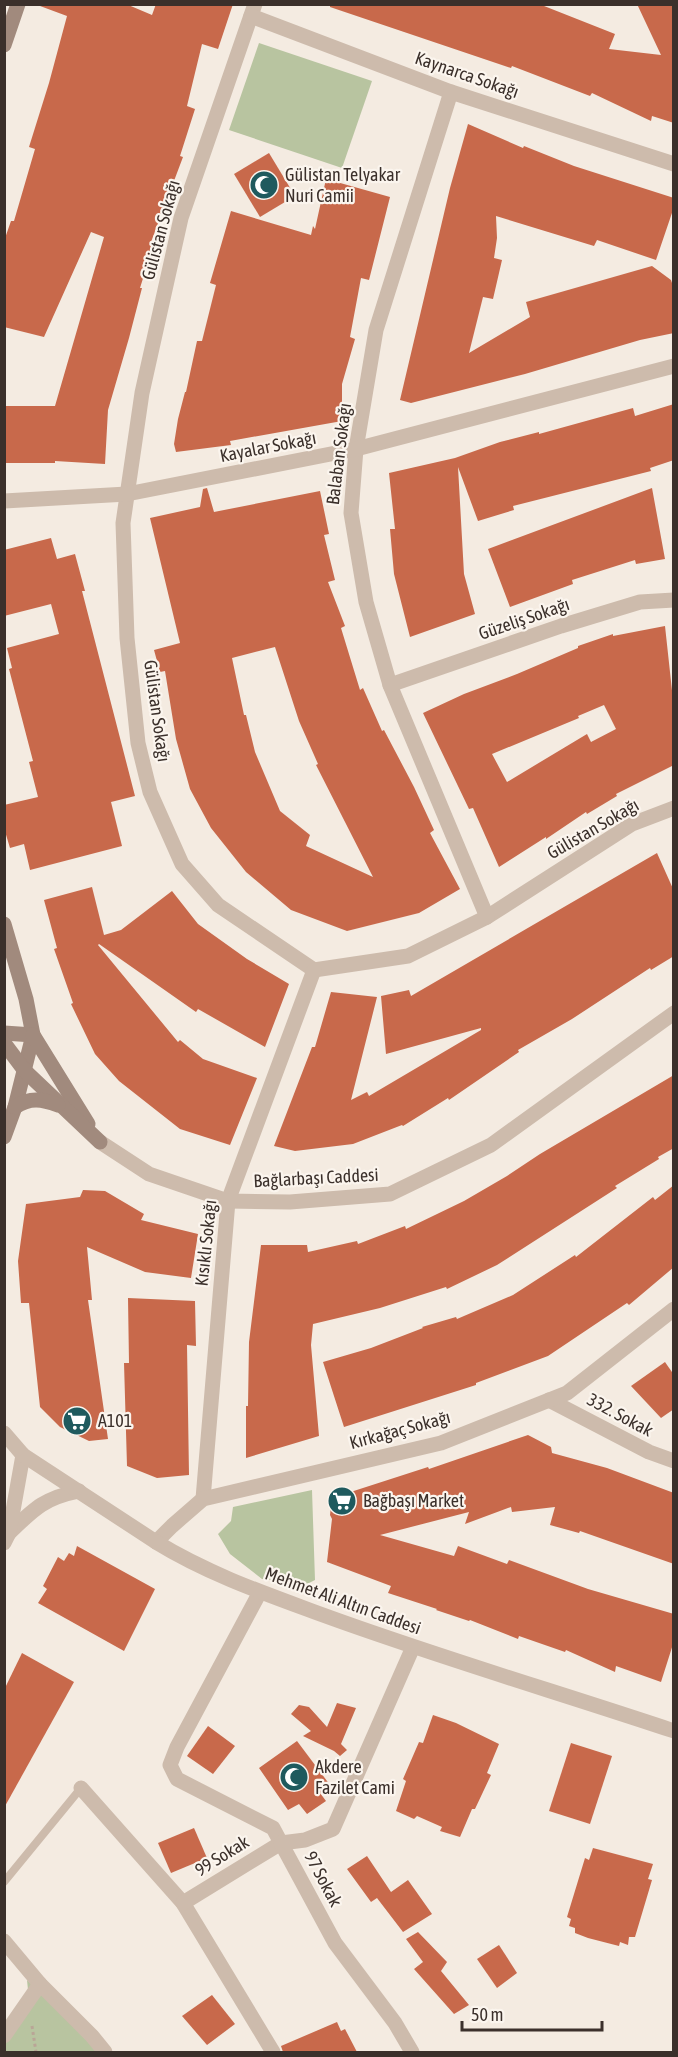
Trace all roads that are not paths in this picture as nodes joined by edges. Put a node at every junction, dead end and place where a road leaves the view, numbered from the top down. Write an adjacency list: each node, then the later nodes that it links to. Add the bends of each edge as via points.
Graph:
1 (18, 4): 3 (main road)
2 (253, 10): 4 (street, Kaynarca Sokağı); 8 (street, Gülistan Sokağı, via 181,218 142,393)
3 (4, 45)
4 (451, 92): 5 (street, Kaynarca Sokağı); 7 (street, Balaban Sokağı, via 376,330)
5 (674, 164)
6 (674, 366): 7 (street, Kayalar Sokağı)
7 (356, 449): 8 (street, Kayalar Sokağı); 11 (street, Balaban Sokağı, via 351,513 366,602)
8 (127, 494): 9 (street, Kayalar Sokağı); 15 (street, Gülistan Sokağı, via 123,523 127,638 138,743 150,792 183,864 218,905)
9 (4, 501)
10 (674, 600): 11 (street, Güzeliş Sokağı, via 640,602)
11 (390, 685): 13 (street, Balaban Sokağı)
12 (674, 807): 13 (street, Gülistan Sokağı, via 632,824)
13 (488, 917): 15 (street, Gülistan Sokağı, via 408,956)
14 (4, 924): 18 (main road)
15 (314, 970): 25 (street, Kısıklı Sokağı)
16 (674, 1013): 25 (street, Bağlarbaşı Caddesi, via 490,1145 390,1194 290,1202)
17 (4, 1033): 18 (main road)
18 (33, 1035): 20 (main road); 24 (main road, Bağlarbaşı Caddesi)
19 (4, 1043): 20 (main road, Bağlarbaşı Caddesi)
20 (25, 1071): 21 (main road, Bağlarbaşı Caddesi); 22 (main road)
21 (58, 1105): 22 (main road, via 32,1100); 24 (main road, Bağlarbaşı Caddesi)
22 (15, 1107): 23 (main road)
23 (4, 1137)
24 (100, 1142): 25 (street, Bağlarbaşı Caddesi, via 149,1174)
25 (228, 1201): 32 (street, Kısıklı Sokağı)
26 (674, 1309): 27 (street, Kırkağaç Sokağı, via 567,1393)
27 (549, 1400): 30 (street, 332. Sokak); 32 (street, Kırkağaç Sokağı, via 441,1443)
28 (4, 1433): 29 (street, Mehmet Ali Altın Caddesi)
29 (23, 1455): 31 (street, Mehmet Ali Altın Caddesi); 33 (street)
30 (674, 1461)
31 (79, 1491): 33 (street, via 57,1496 37,1507); 34 (street, Mehmet Ali Altın Caddesi)
32 (203, 1499): 34 (street, Kırkağaç Sokağı)
33 (7, 1538)
34 (156, 1542): 35 (street, Mehmet Ali Altın Caddesi, via 178,1556)
35 (260, 1592): 36 (street, Mehmet Ali Altın Caddesi); 39 (street, via 170,1765 177,1779 273,1828)
36 (413, 1647): 37 (street, Mehmet Ali Altın Caddesi); 39 (street, 97 Sokak, via 333,1829 305,1840)
37 (674, 1731)
38 (81, 1788): 40 (lane); 41 (street)
39 (281, 1843): 41 (street, 99 Sokak); 47 (street, 97 Sokak, via 335,1943)
40 (4, 1882)
41 (183, 1903): 46 (street)
42 (4, 1941): 43 (street)
43 (40, 1984): 44 (street); 45 (street)
44 (4, 2036)
45 (105, 2052)
46 (273, 2052)
47 (412, 2052)

